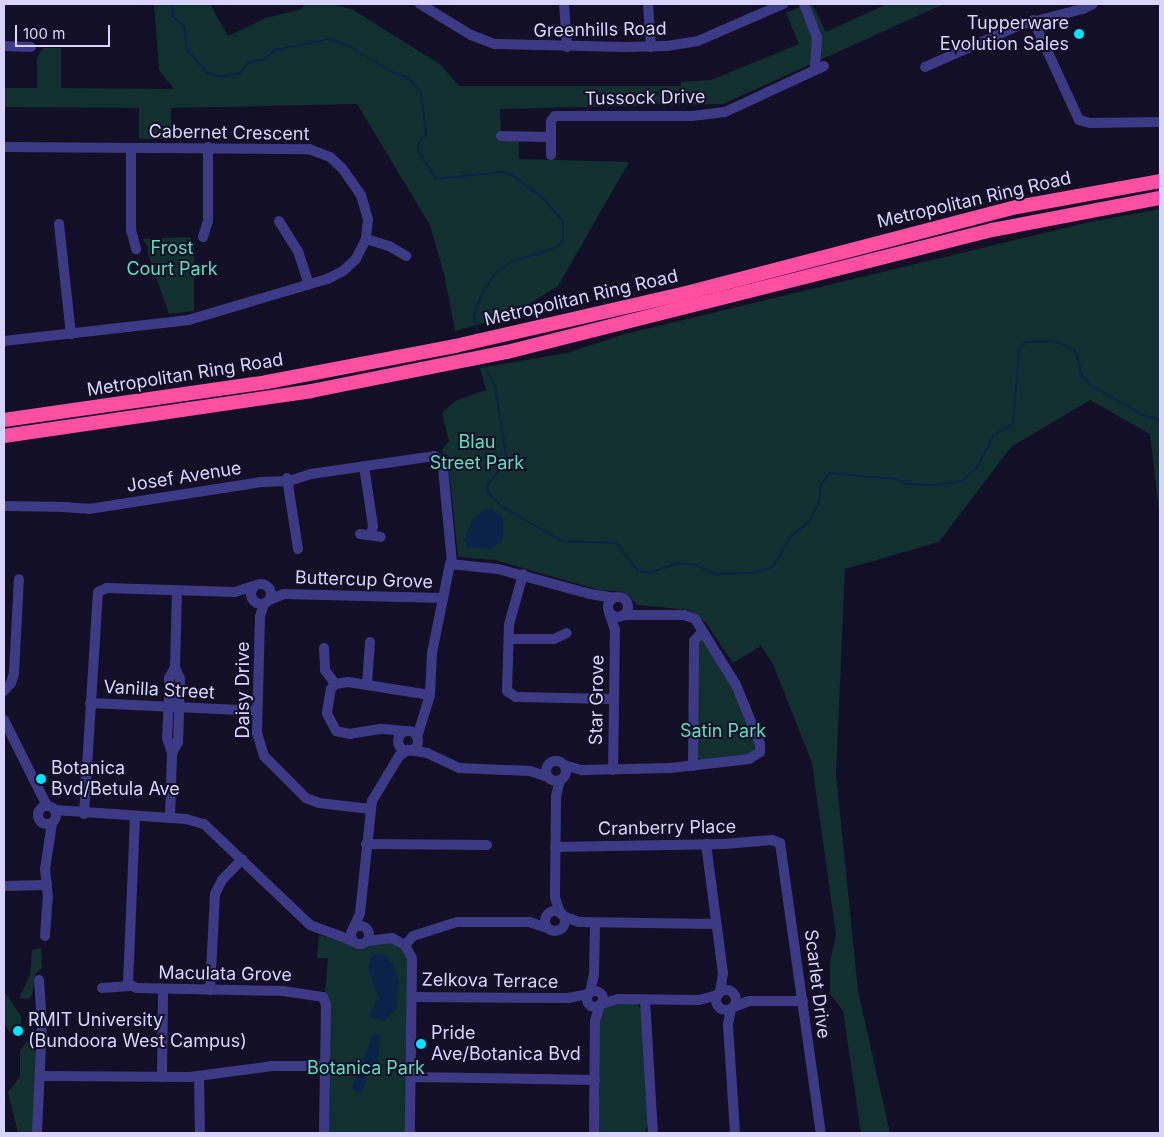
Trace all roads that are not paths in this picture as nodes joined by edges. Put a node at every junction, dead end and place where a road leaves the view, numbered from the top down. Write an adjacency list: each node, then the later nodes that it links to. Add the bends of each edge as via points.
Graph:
1 (420, 4): 10 (street, Greenhills Road, via 484,41 513,46)
2 (564, 4): 10 (street)
3 (648, 4): 11 (street)
4 (783, 4): 11 (street, Greenhills Road, via 712,36 684,44)
5 (804, 4): 15 (street, Tussock Drive, via 818,38 820,68 724,112 692,116 555,116 551,121)
6 (1093, 4): 7 (street)
7 (1033, 20): 12 (street); 13 (street, via 1080,120 1090,123)
8 (4, 46): 9 (street)
9 (31, 47)
10 (567, 47): 11 (street, Greenhills Road)
11 (651, 47)
12 (925, 67)
13 (1160, 122)
14 (501, 136): 15 (street)
15 (551, 137): 19 (street, Tussock Drive)
16 (4, 147): 18 (street, Cabernet Crescent)
17 (208, 147): 18 (street, Cabernet Crescent); 24 (street, via 208,221); 25 (street, Cabernet Crescent, via 301,148 330,157 349,177 364,202 368,219)
18 (131, 148): 26 (street, via 131,230)
19 (551, 155)
20 (1160, 180): 31 (highway, Metropolitan Ring Road, via 1016,207 686,293 500,337 267,382)
21 (1160, 198): 32 (highway, Metropolitan Ring Road, via 992,230 507,352 206,408)
22 (279, 221): 28 (street, via 298,251)
23 (59, 224): 29 (street)
24 (203, 237)
25 (366, 239): 27 (street, via 389,246); 28 (street, Cabernet Crescent, via 356,259 343,271)
26 (136, 249)
27 (406, 256)
28 (309, 284): 29 (street, Cabernet Crescent, via 200,318)
29 (71, 334): 30 (street, Cabernet Crescent)
30 (4, 341)
31 (4, 420)
32 (4, 436)
33 (364, 466): 34 (street, Josef Avenue); 36 (street, via 376,536); 38 (street, Josef Avenue, via 434,456 440,460 448,506)
34 (287, 480): 35 (street, Josef Avenue, via 112,505); 37 (street)
35 (4, 506)
36 (360, 534)
37 (298, 549)
38 (452, 563): 39 (street); 47 (street, via 446,572)
39 (523, 574): 46 (street); 57 (street, via 509,625)
40 (19, 579): 63 (street, via 14,673)
41 (254, 586): 42 (street, Buttercup Grove); 44 (street); 49 (street)
42 (268, 587): 45 (street, Buttercup Grove); 49 (street)
43 (177, 591): 44 (street); 60 (street); 66 (street, via 107,588 98,592)
44 (235, 592): 49 (street)
45 (284, 594): 47 (street, Buttercup Grove); 49 (street, Buttercup Grove)
46 (590, 594): 48 (street); 51 (street)
47 (443, 598): 64 (street, via 432,653)
48 (614, 598): 50 (street, via 620,597); 51 (street)
49 (260, 601): 69 (street, Daisy Drive)
50 (627, 604): 52 (street); 53 (street, Star Grove)
51 (609, 611): 53 (street); 54 (street, Star Grove)
52 (640, 614): 53 (street); 55 (street, via 688,616)
53 (622, 615): 54 (street, Star Grove)
54 (615, 630): 65 (street, Star Grove)
55 (703, 631): 80 (street, via 694,641); 80 (street, via 740,694 760,744 759,754 749,758)
56 (567, 633): 57 (street, via 554,639)
57 (509, 639): 65 (street, via 506,688 512,696)
58 (370, 642): 62 (street)
59 (324, 648): 61 (street, via 325,670)
60 (175, 667): 67 (street, via 169,678); 68 (street, via 180,679)
61 (335, 684): 62 (street); 71 (street, via 327,701 332,728 350,734)
62 (367, 684): 64 (street)
63 (4, 691)
64 (430, 695): 72 (street)
65 (614, 699): 82 (street, Star Grove)
66 (90, 703): 67 (street, Vanilla Street); 89 (street)
67 (168, 708): 68 (street, Vanilla Street); 75 (street, via 168,738)
68 (179, 708): 69 (street, Vanilla Street); 75 (street, via 178,739)
69 (257, 711): 88 (street, Daisy Drive, via 260,749 268,762 299,792 319,803)
70 (4, 720): 86 (street)
71 (388, 730): 72 (street); 73 (street)
72 (412, 735): 73 (street); 74 (street); 76 (street)
73 (398, 742): 74 (street); 77 (street)
74 (409, 750): 76 (street); 77 (street)
75 (172, 753): 92 (street)
76 (427, 753): 83 (street, via 459,768)
77 (399, 756): 88 (street, via 375,795)
78 (564, 765): 79 (street, via 556,762); 81 (street); 85 (street)
79 (548, 766): 83 (street); 84 (street)
80 (693, 766): 82 (street)
81 (582, 770): 82 (street); 85 (street)
82 (613, 770)
83 (530, 771): 84 (street)
84 (548, 777): 85 (street); 87 (street)
85 (562, 779): 87 (street)
86 (35, 786): 90 (street); 90 (street, via 38,812)
87 (556, 796): 97 (street)
88 (371, 808): 94 (street)
89 (84, 814): 90 (street); 91 (street)
90 (51, 816): 99 (street, via 45,869)
91 (135, 816): 92 (street); 114 (street, via 127,978)
92 (170, 818): 98 (street, via 204,824)
93 (778, 841): 95 (street, Cranberry Place); 123 (street, Scarlet Drive, via 784,852)
94 (366, 844): 96 (street); 102 (street)
95 (706, 844): 97 (street, Cranberry Place); 107 (street)
96 (487, 845)
97 (555, 847): 101 (street)
98 (242, 859): 109 (street, via 310,925 338,936); 117 (street, via 222,880 215,894)
99 (47, 885): 100 (street); 111 (street)
100 (4, 886)
101 (555, 896): 103 (street); 104 (street)
102 (360, 913): 109 (street); 110 (street)
103 (562, 915): 104 (street); 105 (street); 108 (street)
104 (547, 920): 108 (street, via 553,931); 112 (street, via 457,922 414,936)
105 (579, 922): 106 (street); 108 (street)
106 (595, 923): 107 (street); 120 (street)
107 (716, 924): 119 (street)
108 (562, 928)
109 (353, 934): 110 (street, via 358,926); 110 (street, via 360,945)
110 (368, 934): 112 (street, via 392,938)
111 (45, 936)
112 (405, 945): 118 (street, via 412,958)
113 (39, 980): 127 (street, via 42,1023)
114 (130, 986): 115 (street, Maculata Grove); 116 (street, Maculata Grove)
115 (102, 988)
116 (163, 989): 117 (street, Maculata Grove); 128 (street)
117 (210, 990): 126 (street, Maculata Grove, via 320,995 326,1005)
118 (412, 997): 120 (street, Zelkova Terrace); 130 (street)
119 (723, 998): 121 (street, Zelkova Terrace); 122 (street, Zelkova Terrace); 124 (street); 124 (street); 125 (street)
120 (595, 999): 121 (street, Zelkova Terrace); 131 (street)
121 (645, 1000): 132 (street)
122 (749, 1001): 123 (street, Zelkova Terrace); 124 (street, Zelkova Terrace)
123 (803, 1001): 141 (street, Scarlet Drive)
124 (732, 1008): 125 (street)
125 (728, 1025): 140 (street)
126 (323, 1066): 129 (street, via 272,1066); 135 (street)
127 (40, 1076): 128 (street); 133 (street)
128 (162, 1077): 129 (street)
129 (200, 1077): 134 (street)
130 (411, 1077): 131 (street); 136 (street)
131 (595, 1080): 137 (street)
132 (651, 1120): 138 (street); 139 (street)
133 (37, 1133)
134 (200, 1133)
135 (324, 1133)
136 (410, 1133)
137 (594, 1133)
138 (648, 1133)
139 (653, 1133)
140 (735, 1133)
141 (820, 1133)

